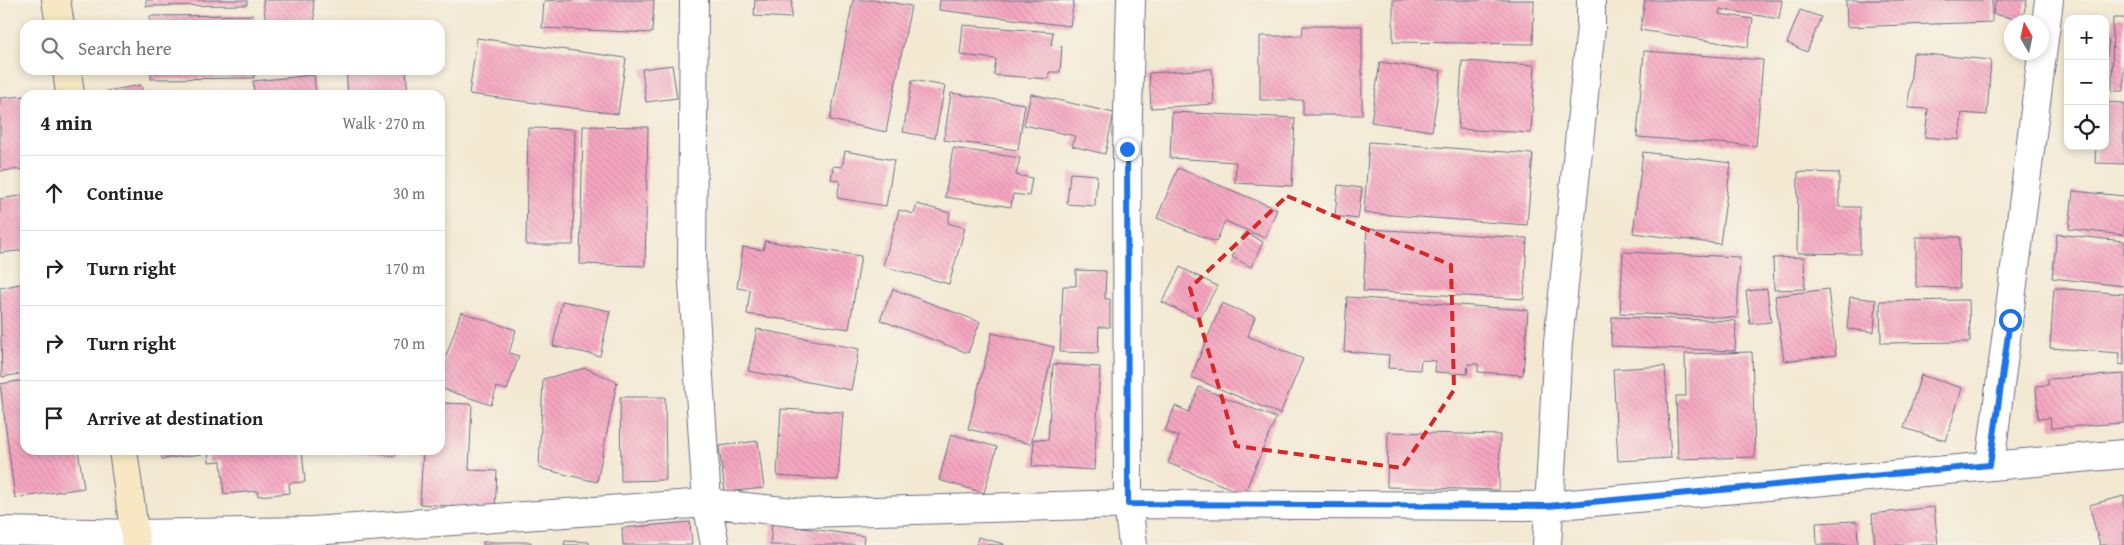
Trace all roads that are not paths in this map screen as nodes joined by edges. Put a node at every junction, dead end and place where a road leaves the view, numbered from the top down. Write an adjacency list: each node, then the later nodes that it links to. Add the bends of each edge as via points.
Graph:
1 (56, 0): 6 (street)
2 (694, 0): 12 (street, via 692,266)
3 (1131, 0): 13 (street, via 1127,149)
4 (1591, 0): 14 (street, via 1591,27 1558,342)
5 (2049, 0): 11 (street)
6 (59, 20)
7 (68, 75): 8 (street)
8 (69, 90)
9 (2124, 454): 11 (street)
10 (124, 455): 16 (street)
11 (1990, 465): 14 (street)
12 (707, 503): 13 (street, via 803,513); 16 (street, via 313,531); 17 (street)
13 (1128, 504): 14 (street); 18 (street)
14 (1548, 506): 19 (street)
15 (0, 531): 16 (street)
16 (136, 539)
17 (715, 545)
18 (1133, 545)
19 (1547, 545)

